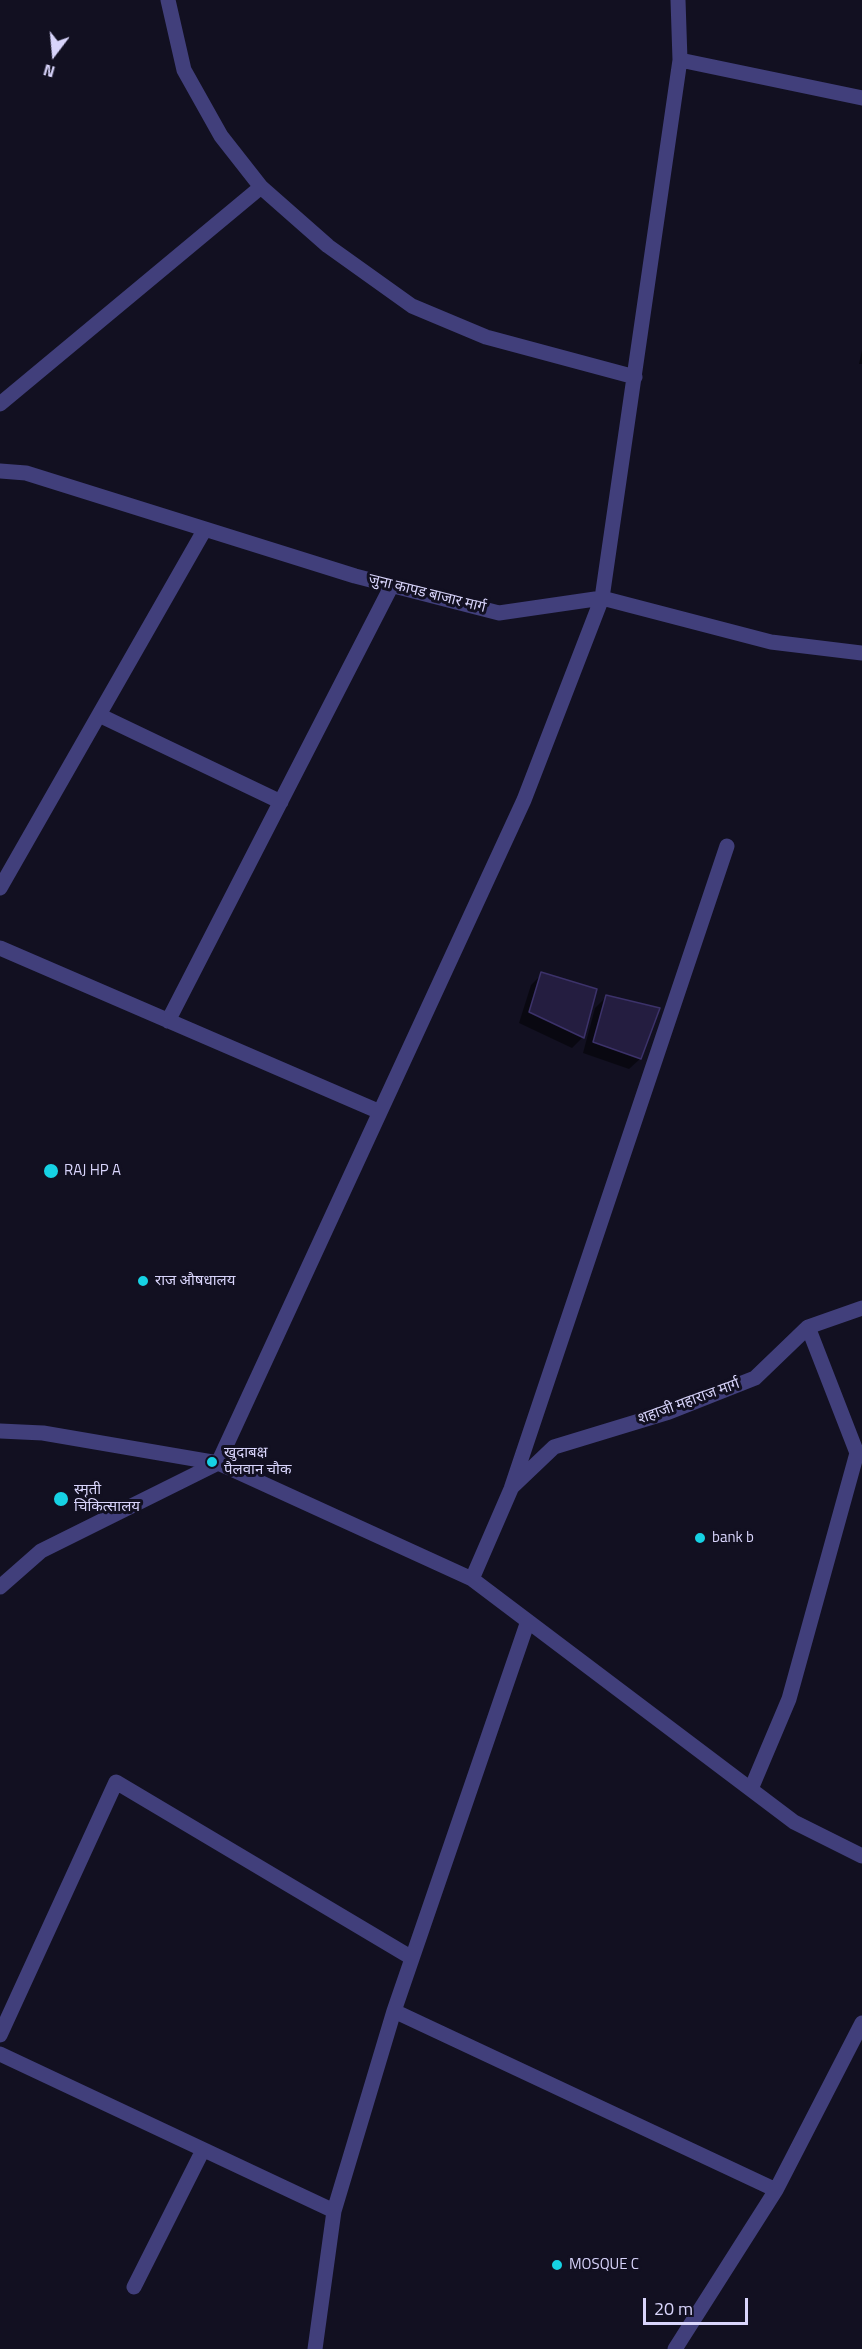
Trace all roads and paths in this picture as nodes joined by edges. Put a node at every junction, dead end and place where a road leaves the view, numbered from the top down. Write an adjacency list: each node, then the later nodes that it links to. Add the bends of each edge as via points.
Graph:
1 (168, 0): 5 (street, via 184,70 221,136)
2 (678, 0): 3 (street)
3 (680, 60): 4 (street); 6 (street)
4 (862, 98)
5 (261, 187): 6 (street, via 328,246 412,306 486,337); 7 (street)
6 (635, 377): 11 (street)
7 (0, 404)
8 (0, 471): 9 (street, जुना कापड बाजार मार्ग, via 26,473)
9 (206, 529): 10 (street, जुना कापड बाजार मार्ग); 13 (street)
10 (392, 585): 11 (street, जुना कापड बाजार मार्ग, via 499,613); 14 (street)
11 (602, 598): 12 (street, जुना कापड बाजार मार्ग, via 771,642); 19 (street, via 524,800)
12 (862, 653)
13 (99, 715): 14 (street); 16 (street)
14 (281, 802): 18 (street)
15 (727, 846): 24 (street)
16 (0, 888)
17 (0, 948): 18 (street)
18 (168, 1021): 19 (street)
19 (380, 1112): 23 (street)
20 (862, 1308): 21 (street, शहाजी महाराज मार्ग)
21 (808, 1327): 24 (street, शहाजी महाराज मार्ग, via 755,1378 669,1412 554,1447); 28 (street, via 857,1453 789,1699)
22 (0, 1431): 23 (street, via 43,1433)
23 (218, 1463): 25 (street); 26 (street, via 41,1551)
24 (511, 1489): 25 (street)
25 (472, 1579): 27 (street)
26 (0, 1587)
27 (528, 1620): 28 (street); 30 (street)
28 (751, 1789): 29 (street, via 794,1822)
29 (862, 1856)
30 (412, 1958): 31 (street); 33 (street, via 116,1782)
31 (393, 2011): 36 (street); 37 (street)
32 (862, 2023): 36 (street)
33 (0, 2035)
34 (0, 2055): 35 (street)
35 (203, 2150): 37 (street); 38 (street)
36 (776, 2190): 40 (street)
37 (334, 2211): 39 (street)
38 (134, 2287)
39 (315, 2349)
40 (675, 2349)

